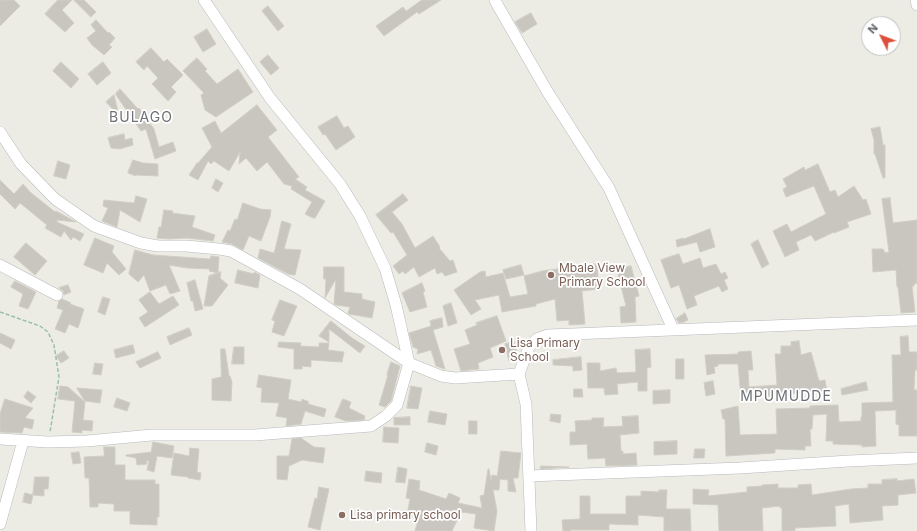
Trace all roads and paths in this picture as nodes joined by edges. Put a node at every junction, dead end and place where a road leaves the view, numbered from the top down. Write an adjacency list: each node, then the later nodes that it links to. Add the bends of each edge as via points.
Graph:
1 (204, 0): 11 (street, via 270,98 340,184 360,216 385,268)
2 (496, 0): 10 (street, via 547,91 609,188)
3 (916, 0): 4 (street)
4 (917, 5)
5 (0, 132): 11 (street, via 21,164 55,199 94,226 141,243 231,251 300,289)
6 (0, 265): 7 (street)
7 (57, 295)
8 (0, 312): 15 (path, via 40,326 48,332 54,345 59,377)
9 (917, 320): 10 (street)
10 (673, 329): 12 (street, via 548,335 537,339 529,346)
11 (409, 362): 12 (street, via 441,376 455,378); 15 (street, via 397,405 371,426 255,435 152,435)
12 (519, 374): 17 (street, via 526,404)
13 (0, 439): 14 (street)
14 (23, 441): 15 (street); 18 (street)
15 (48, 442)
16 (917, 458): 17 (street)
17 (529, 476): 19 (street)
18 (0, 524)
19 (531, 531)

